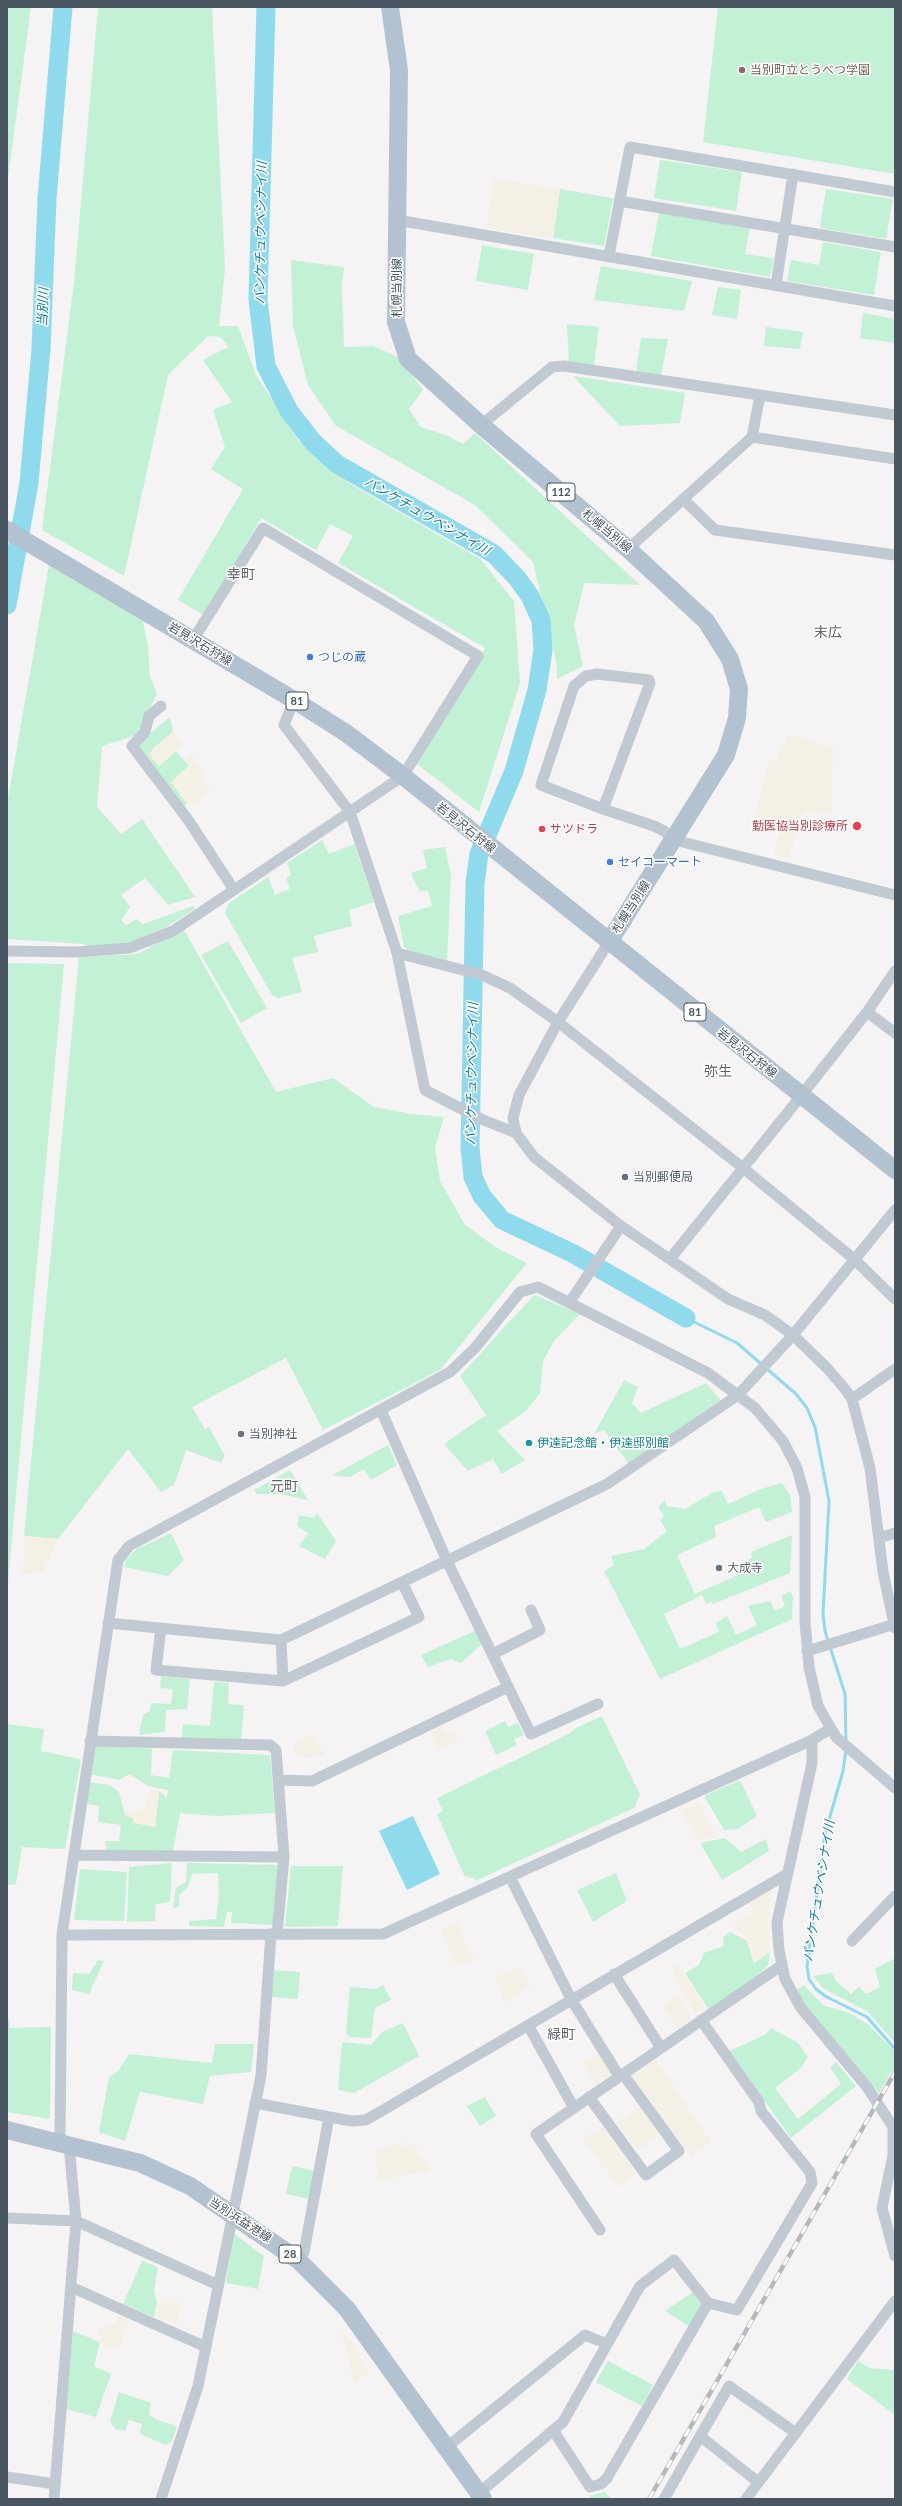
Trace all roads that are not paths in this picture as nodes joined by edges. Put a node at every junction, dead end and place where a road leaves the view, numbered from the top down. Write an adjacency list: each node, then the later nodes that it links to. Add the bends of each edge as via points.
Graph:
1 (390, 7): 5 (main road, 札幌当別線 / 112, via 399,70)
2 (793, 174): 3 (street); 4 (street, via 630,146); 6 (street)
3 (895, 192)
4 (619, 201): 6 (street); 8 (street)
5 (397, 220): 8 (street); 13 (main road, 札幌当別線 / 112, via 396,322 408,359)
6 (786, 229): 7 (street); 9 (street)
7 (895, 247)
8 (609, 256): 9 (street)
9 (776, 285): 10 (street)
10 (895, 306)
11 (760, 396): 12 (street); 13 (street, via 564,366 552,368); 14 (street)
12 (895, 415)
13 (481, 424): 18 (main road, 札幌当別線 / 112)
14 (752, 437): 15 (street); 16 (street)
15 (895, 459)
16 (683, 499): 18 (street); 19 (street, via 715,530)
17 (7, 530): 20 (main road, 岩見沢石狩線 / 81)
18 (628, 548): 26 (main road, 札幌当別線 / 112, via 706,621 730,659 739,689 737,718 726,755)
19 (895, 555)
20 (194, 640): 21 (main road, 岩見沢石狩線 / 81); 23 (street, via 263,528 478,656)
21 (294, 700): 23 (main road, 岩見沢石狩線 / 81, via 346,733); 25 (street, via 284,725)
22 (161, 706): 27 (street, via 149,716 144,732 132,746 189,821)
23 (403, 776): 25 (street); 29 (main road, 岩見沢石狩線 / 81)
24 (603, 809): 24 (street, via 541,785 574,686 586,676 596,674 649,680); 26 (street, via 664,831)
25 (350, 812): 27 (street); 31 (street)
26 (674, 840): 28 (street); 29 (main road, 札幌当別線 / 112)
27 (234, 890): 30 (street, via 173,931 129,948 77,952)
28 (895, 895)
29 (609, 942): 34 (street); 36 (main road, 岩見沢石狩線 / 81)
30 (7, 951)
31 (397, 953): 34 (street, via 482,975 510,988); 37 (street, via 425,1090 481,1119)
32 (895, 971): 33 (street)
33 (866, 1012): 35 (street); 36 (street)
34 (558, 1022): 37 (street, via 515,1106 513,1118); 38 (street)
35 (895, 1033)
36 (801, 1096): 38 (street); 39 (main road, 岩見沢石狩線 / 81)
37 (516, 1133): 41 (street, via 534,1157)
38 (743, 1168): 42 (street); 43 (street)
39 (895, 1170)
40 (895, 1210): 43 (street)
41 (621, 1226): 42 (street); 45 (street)
42 (670, 1259): 46 (street, via 728,1299 765,1315)
43 (854, 1259): 44 (street); 46 (street)
44 (895, 1300)
45 (569, 1303): 48 (street, via 708,1373); 50 (street, via 538,1287 520,1292 475,1348 450,1372)
46 (793, 1335): 48 (street); 49 (street, via 828,1368)
47 (895, 1369): 49 (street)
48 (738, 1395): 53 (street, via 606,1484); 60 (street, via 755,1408 783,1441 797,1468 806,1512 804,1594)
49 (852, 1399): 52 (street, via 870,1468)
50 (381, 1410): 53 (street); 56 (street, via 129,1546 118,1560)
51 (895, 1532): 52 (street)
52 (879, 1538): 57 (street, via 883,1572)
53 (447, 1560): 54 (street); 61 (street)
54 (402, 1582): 59 (street); 62 (street, via 419,1617)
55 (530, 1610): 61 (street, via 540,1630)
56 (108, 1623): 58 (street); 67 (street)
57 (895, 1625): 60 (street)
58 (161, 1628): 59 (street); 62 (street, via 156,1670)
59 (280, 1640): 62 (street)
60 (807, 1650): 65 (street, via 816,1700)
61 (493, 1654): 63 (street)
62 (283, 1681)
63 (508, 1686): 64 (street, via 531,1734); 68 (street, via 312,1781)
64 (598, 1704)
65 (833, 1733): 66 (street); 69 (street)
66 (812, 1740): 72 (street, via 812,1763); 73 (street)
67 (90, 1741): 68 (street, via 270,1745 276,1750); 70 (street)
68 (279, 1780): 71 (street)
69 (895, 1788)
70 (74, 1855): 71 (street); 76 (street)
71 (284, 1857): 75 (street)
72 (787, 1874): 78 (street, via 777,1922); 79 (street)
73 (510, 1878): 75 (street, via 383,1934); 80 (street)
74 (895, 1896): 77 (street)
75 (274, 1934): 76 (street); 86 (street, via 261,2076)
76 (62, 1935): 90 (street)
77 (852, 1942)
78 (782, 1965): 81 (street); 95 (street, via 785,1979 801,2008 867,2087 893,2127 893,2155 882,2208)
79 (614, 1974): 80 (street); 83 (street)
80 (572, 1999): 82 (street); 84 (street)
81 (701, 2020): 83 (street); 100 (street, via 759,2102 761,2111 810,2172 812,2182 737,2310)
82 (528, 2025): 87 (street); 88 (street, via 366,2120 351,2121)
83 (660, 2048): 84 (street)
84 (621, 2075): 85 (street); 85 (street, via 679,2151 646,2175)
85 (589, 2097): 87 (street)
86 (255, 2103): 88 (street); 91 (street)
87 (574, 2108): 94 (street, via 536,2134)
88 (329, 2117): 96 (street, via 304,2252)
89 (7, 2130): 90 (main road, 当別浜益港線 / 28)
90 (65, 2143): 91 (main road, 当別浜益港線 / 28, via 140,2163 190,2186); 93 (street)
91 (232, 2216): 96 (main road, 当別浜益港線 / 28); 97 (street)
92 (7, 2218): 93 (street)
93 (76, 2221): 97 (street); 98 (street)
94 (600, 2230)
95 (895, 2256)
96 (298, 2260): 106 (main road, 当別浜益港線 / 28, via 347,2309)
97 (218, 2285): 102 (street)
98 (71, 2287): 102 (street); 109 (street)
99 (895, 2301): 104 (street)
100 (708, 2304): 101 (street, via 674,2260 640,2286); 103 (street, via 607,2478 601,2484 590,2487)
101 (607, 2344): 103 (street, via 563,2422); 106 (street, via 585,2335)
102 (206, 2346): 112 (street, via 198,2386)
103 (553, 2430): 110 (street)
104 (796, 2433): 105 (street, via 729,2386); 108 (street)
105 (700, 2436): 108 (street); 113 (street)
106 (447, 2447): 110 (main road, 当別浜益港線 / 28)
107 (7, 2477): 109 (street)
108 (758, 2482): 114 (street)
109 (55, 2484): 111 (street)
110 (481, 2496)
111 (54, 2499)
112 (161, 2499)
113 (664, 2499)
114 (746, 2499)

